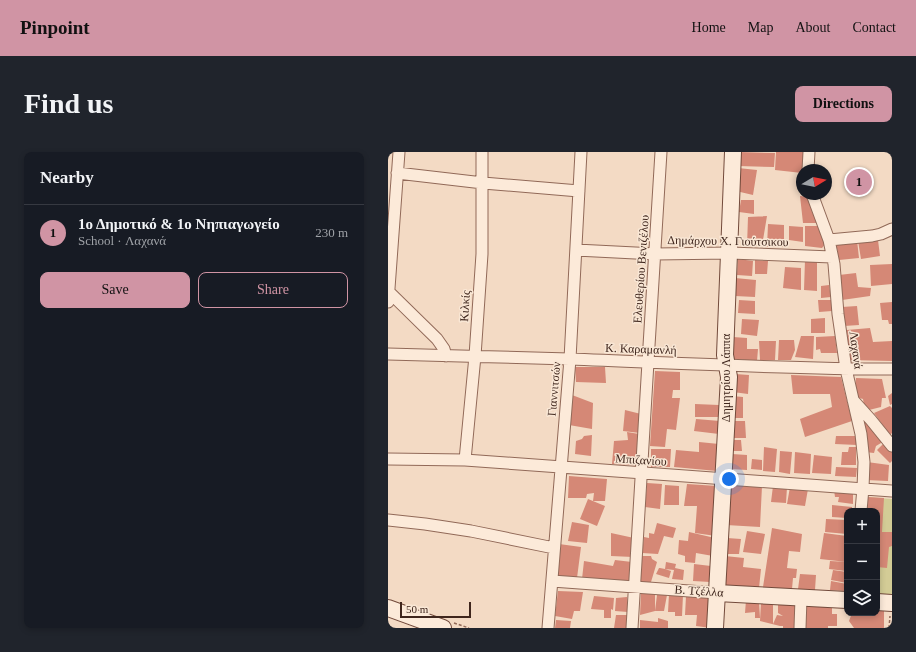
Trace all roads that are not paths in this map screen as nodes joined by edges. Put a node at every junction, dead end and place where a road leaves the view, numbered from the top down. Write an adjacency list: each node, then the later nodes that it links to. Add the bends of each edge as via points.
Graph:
1 (399, 152): 8 (street)
2 (482, 152): 9 (street, Κιλκίς)
3 (581, 152): 10 (street, Γιαννιτσών)
4 (661, 152): 16 (street, Ελευθερίου Βενιζέλου)
5 (733, 152): 15 (street, Δημητρίου Λάππα)
6 (808, 152): 7 (street)
7 (808, 164)
8 (398, 173): 9 (street); 18 (street)
9 (483, 183): 10 (street); 21 (street, Κιλκίς, via 482,254)
10 (579, 191): 14 (street, Γιαννιτσών)
11 (814, 200): 13 (street, Λαχανά)
12 (892, 229): 13 (street, via 872,236)
13 (829, 240): 17 (street, Λαχανά)
14 (576, 250): 16 (street, Δημάρχου Χ. Γιούτσικου); 22 (street, Γιαννιτσών)
15 (730, 253): 16 (street, Δημάρχου Χ. Γιούτσικου); 17 (street, Δημάρχου Χ. Γιούτσικου); 24 (street, Δημητρίου Λάππα, via 725,355)
16 (655, 254): 23 (street, Ελευθερίου Βενιζέλου)
17 (832, 257): 25 (street, Λαχανά)
18 (388, 295): 20 (street, via 437,339)
19 (388, 354): 20 (street, Κ. Καραμανλή)
20 (446, 356): 21 (street, Κ. Καραμανλή)
21 (475, 356): 22 (street, Κ. Καραμανλή); 30 (street, Κιλκίς)
22 (570, 359): 23 (street, Κ. Καραμανλή); 31 (street, Γιαννιτσών)
23 (648, 362): 24 (street, Κ. Καραμανλή); 32 (street, Ελευθερίου Βενιζέλου)
24 (727, 366): 25 (street, Κ. Καραμανλή); 33 (street, Δημητρίου Λάππα, via 729,377)
25 (846, 369): 26 (street, Κ. Καραμανλή); 27 (street, Λαχανά)
26 (892, 369)
27 (853, 400): 28 (street); 34 (street, Λαχανά, via 861,434)
28 (892, 446)
29 (388, 459): 30 (street, Μπιζανίου)
30 (466, 460): 31 (street, Μπιζανίου)
31 (561, 467): 32 (street, Μπιζανίου); 38 (street, Γιαννιτσών)
32 (641, 473): 33 (street, Μπιζανίου); 40 (street, Ελευθερίου Βενιζέλου)
33 (723, 478): 34 (street, Μπιζανίου); 41 (street, Δημητρίου Λάππα)
34 (863, 488): 35 (street, Μπιζανίου); 36 (street, Λαχανά)
35 (892, 491)
36 (861, 508)
37 (388, 520): 38 (street, via 471,531)
38 (554, 548): 39 (street, Γιαννιτσών)
39 (552, 581): 40 (street, Β. Τζέλλα); 48 (street, Γιαννιτσών)
40 (634, 587): 41 (street, Β. Τζέλλα); 49 (street, Ελευθερίου Βενιζέλου)
41 (717, 593): 42 (street, Β. Τζέλλα); 50 (street, Δημητρίου Λάππα)
42 (801, 598): 43 (street, Β. Τζέλλα); 51 (street)
43 (844, 600)
44 (880, 602): 45 (street)
45 (892, 603)
46 (388, 608): 47 (street)
47 (444, 628)
48 (548, 628)
49 (632, 628)
50 (715, 628)
51 (800, 628)

